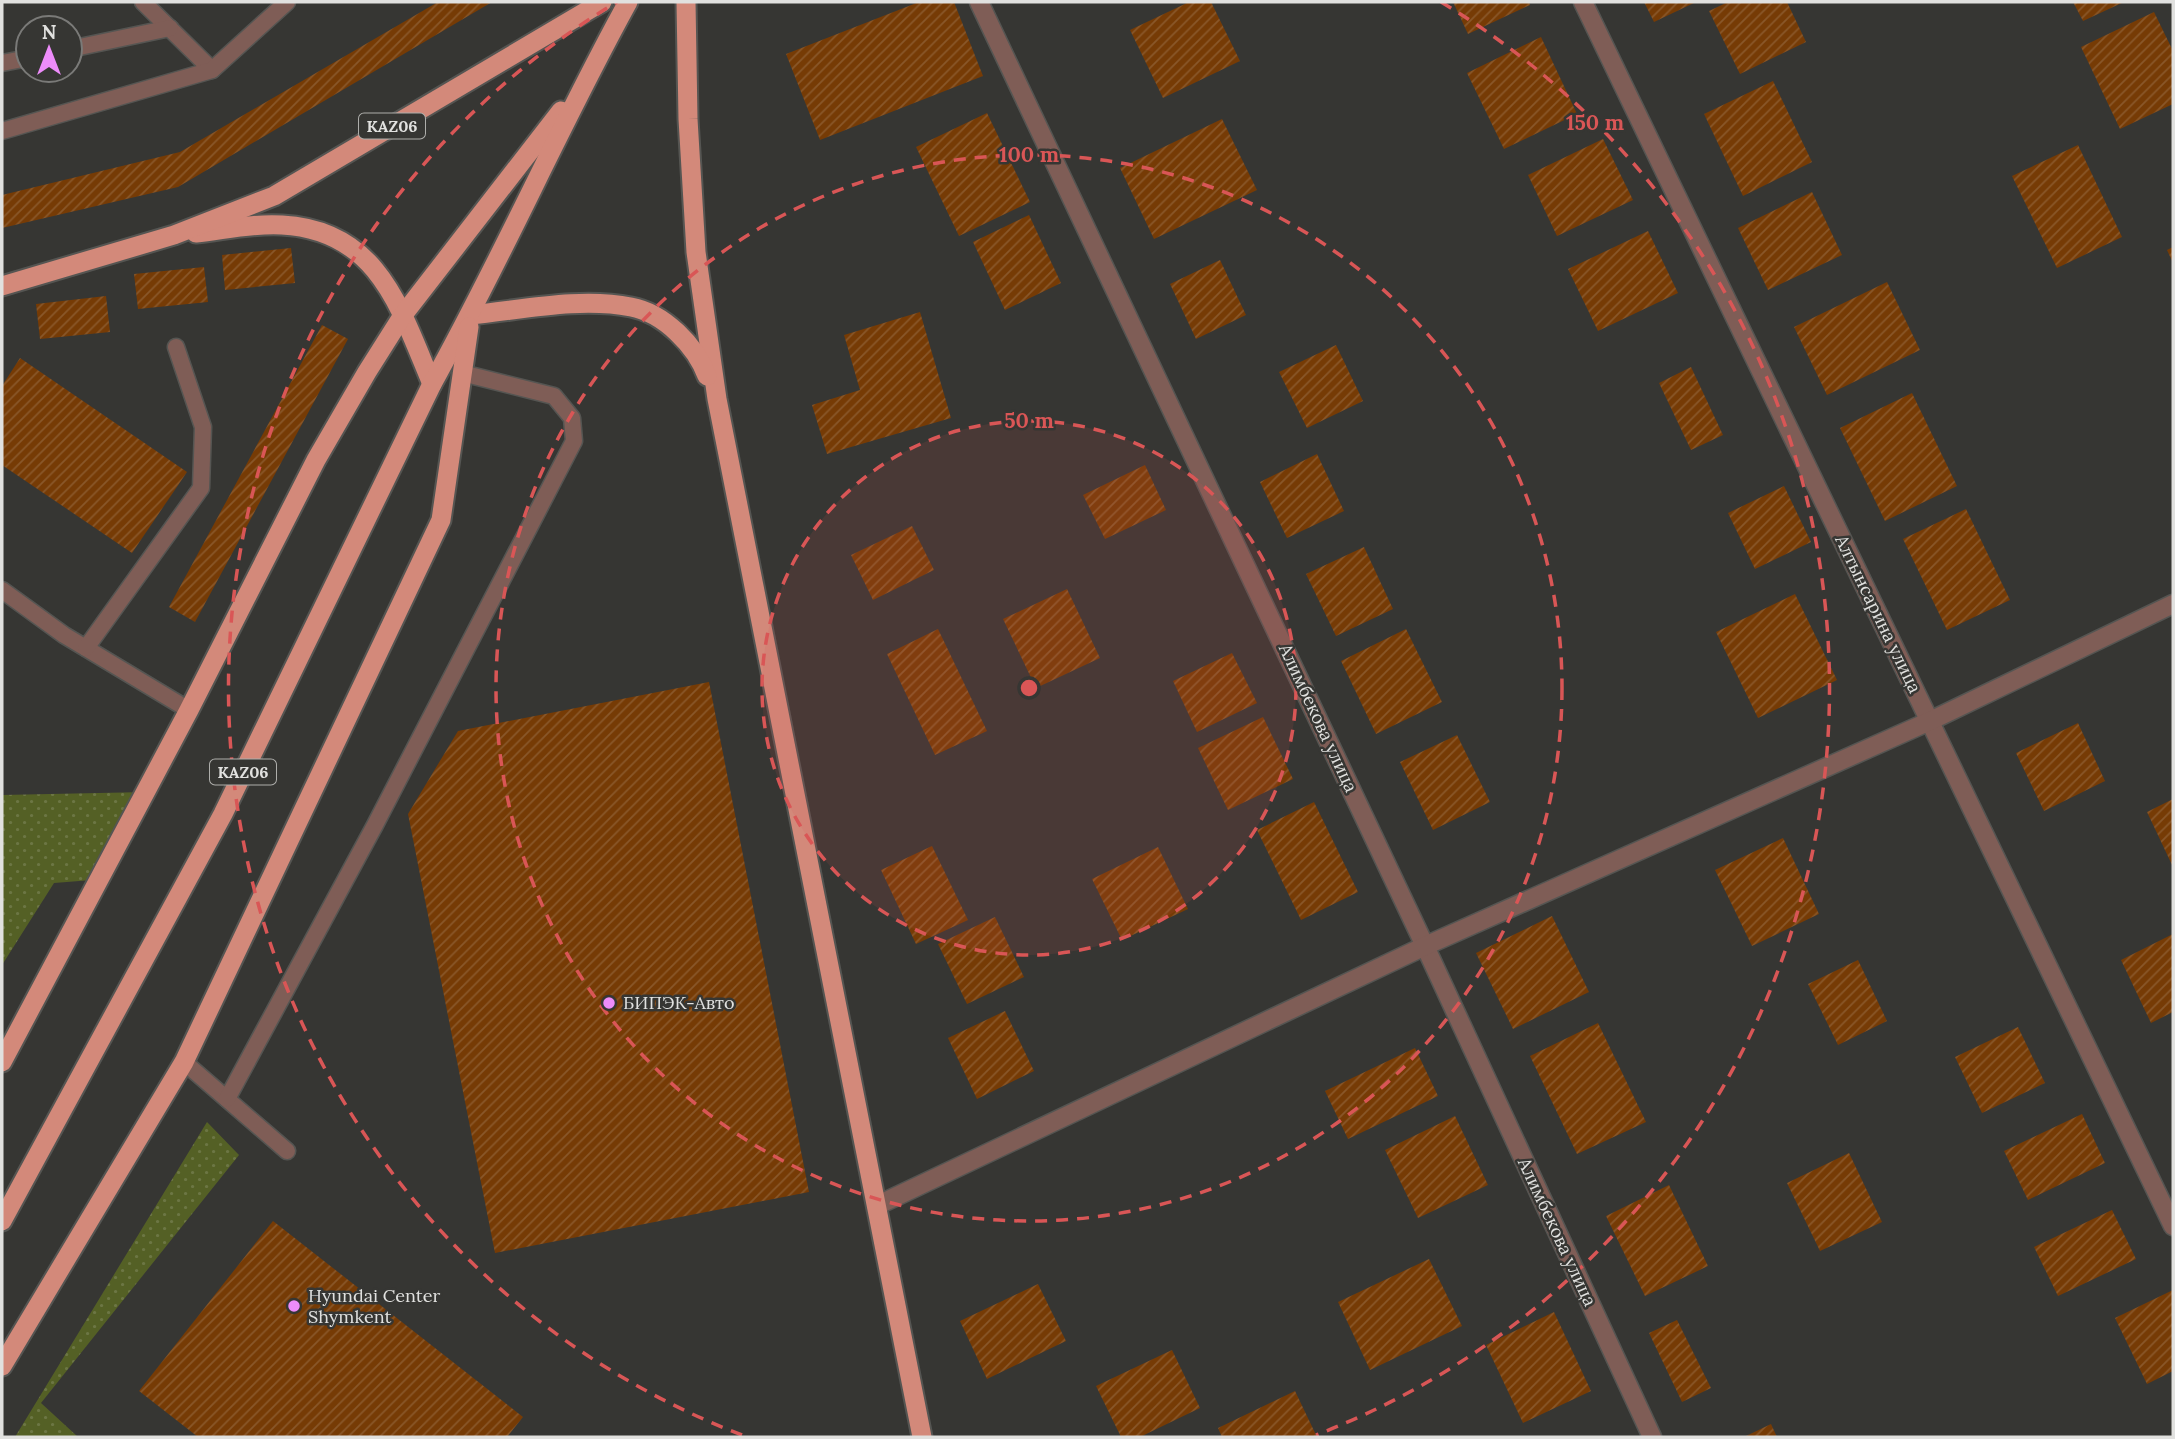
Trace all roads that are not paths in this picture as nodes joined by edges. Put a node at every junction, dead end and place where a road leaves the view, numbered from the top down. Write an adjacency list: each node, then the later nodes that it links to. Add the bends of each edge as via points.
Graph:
1 (143, 2): 8 (lane)
2 (288, 2): 10 (lane)
3 (602, 2): 13 (highway, KАZ06, via 274,195)
4 (628, 2): 11 (highway, KАZ06)
5 (687, 2): 20 (highway, via 696,253)
6 (979, 2): 26 (street, Алимбекова улица)
7 (1583, 2): 25 (street, Алтынсарина улица)
8 (170, 29): 9 (lane); 10 (lane)
9 (84, 46)
10 (212, 70): 12 (lane)
11 (587, 77): 15 (highway); 16 (highway, KАZ06)
12 (2, 131)
13 (174, 235): 14 (highway, KАZ06); 15 (highway, via 281,225 327,232 361,253 384,280)
14 (2, 286)
15 (403, 315): 19 (highway); 24 (highway, via 316,460)
16 (470, 315): 18 (highway); 19 (highway, KАZ06); 20 (highway, via 570,304 633,307 672,327 700,356)
17 (176, 347): 23 (lane, via 203,427 201,488)
18 (463, 373): 28 (highway, via 441,520); 29 (lane, via 554,396 572,418 574,442)
19 (432, 384): 32 (highway, KАZ06, via 223,814)
20 (716, 399): 31 (highway)
21 (2, 590): 23 (lane)
22 (2173, 604): 25 (street)
23 (86, 648): 24 (lane)
24 (189, 710): 27 (highway)
25 (1930, 720): 26 (street); 33 (street, Алтынсарина улица)
26 (1425, 946): 31 (street); 36 (street, Алимбекова улица)
27 (2, 1062)
28 (184, 1062): 29 (lane); 34 (highway)
29 (227, 1099): 30 (lane)
30 (287, 1151)
31 (876, 1206): 35 (highway)
32 (2, 1221)
33 (2173, 1226)
34 (2, 1366)
35 (922, 1437)
36 (1652, 1437)

